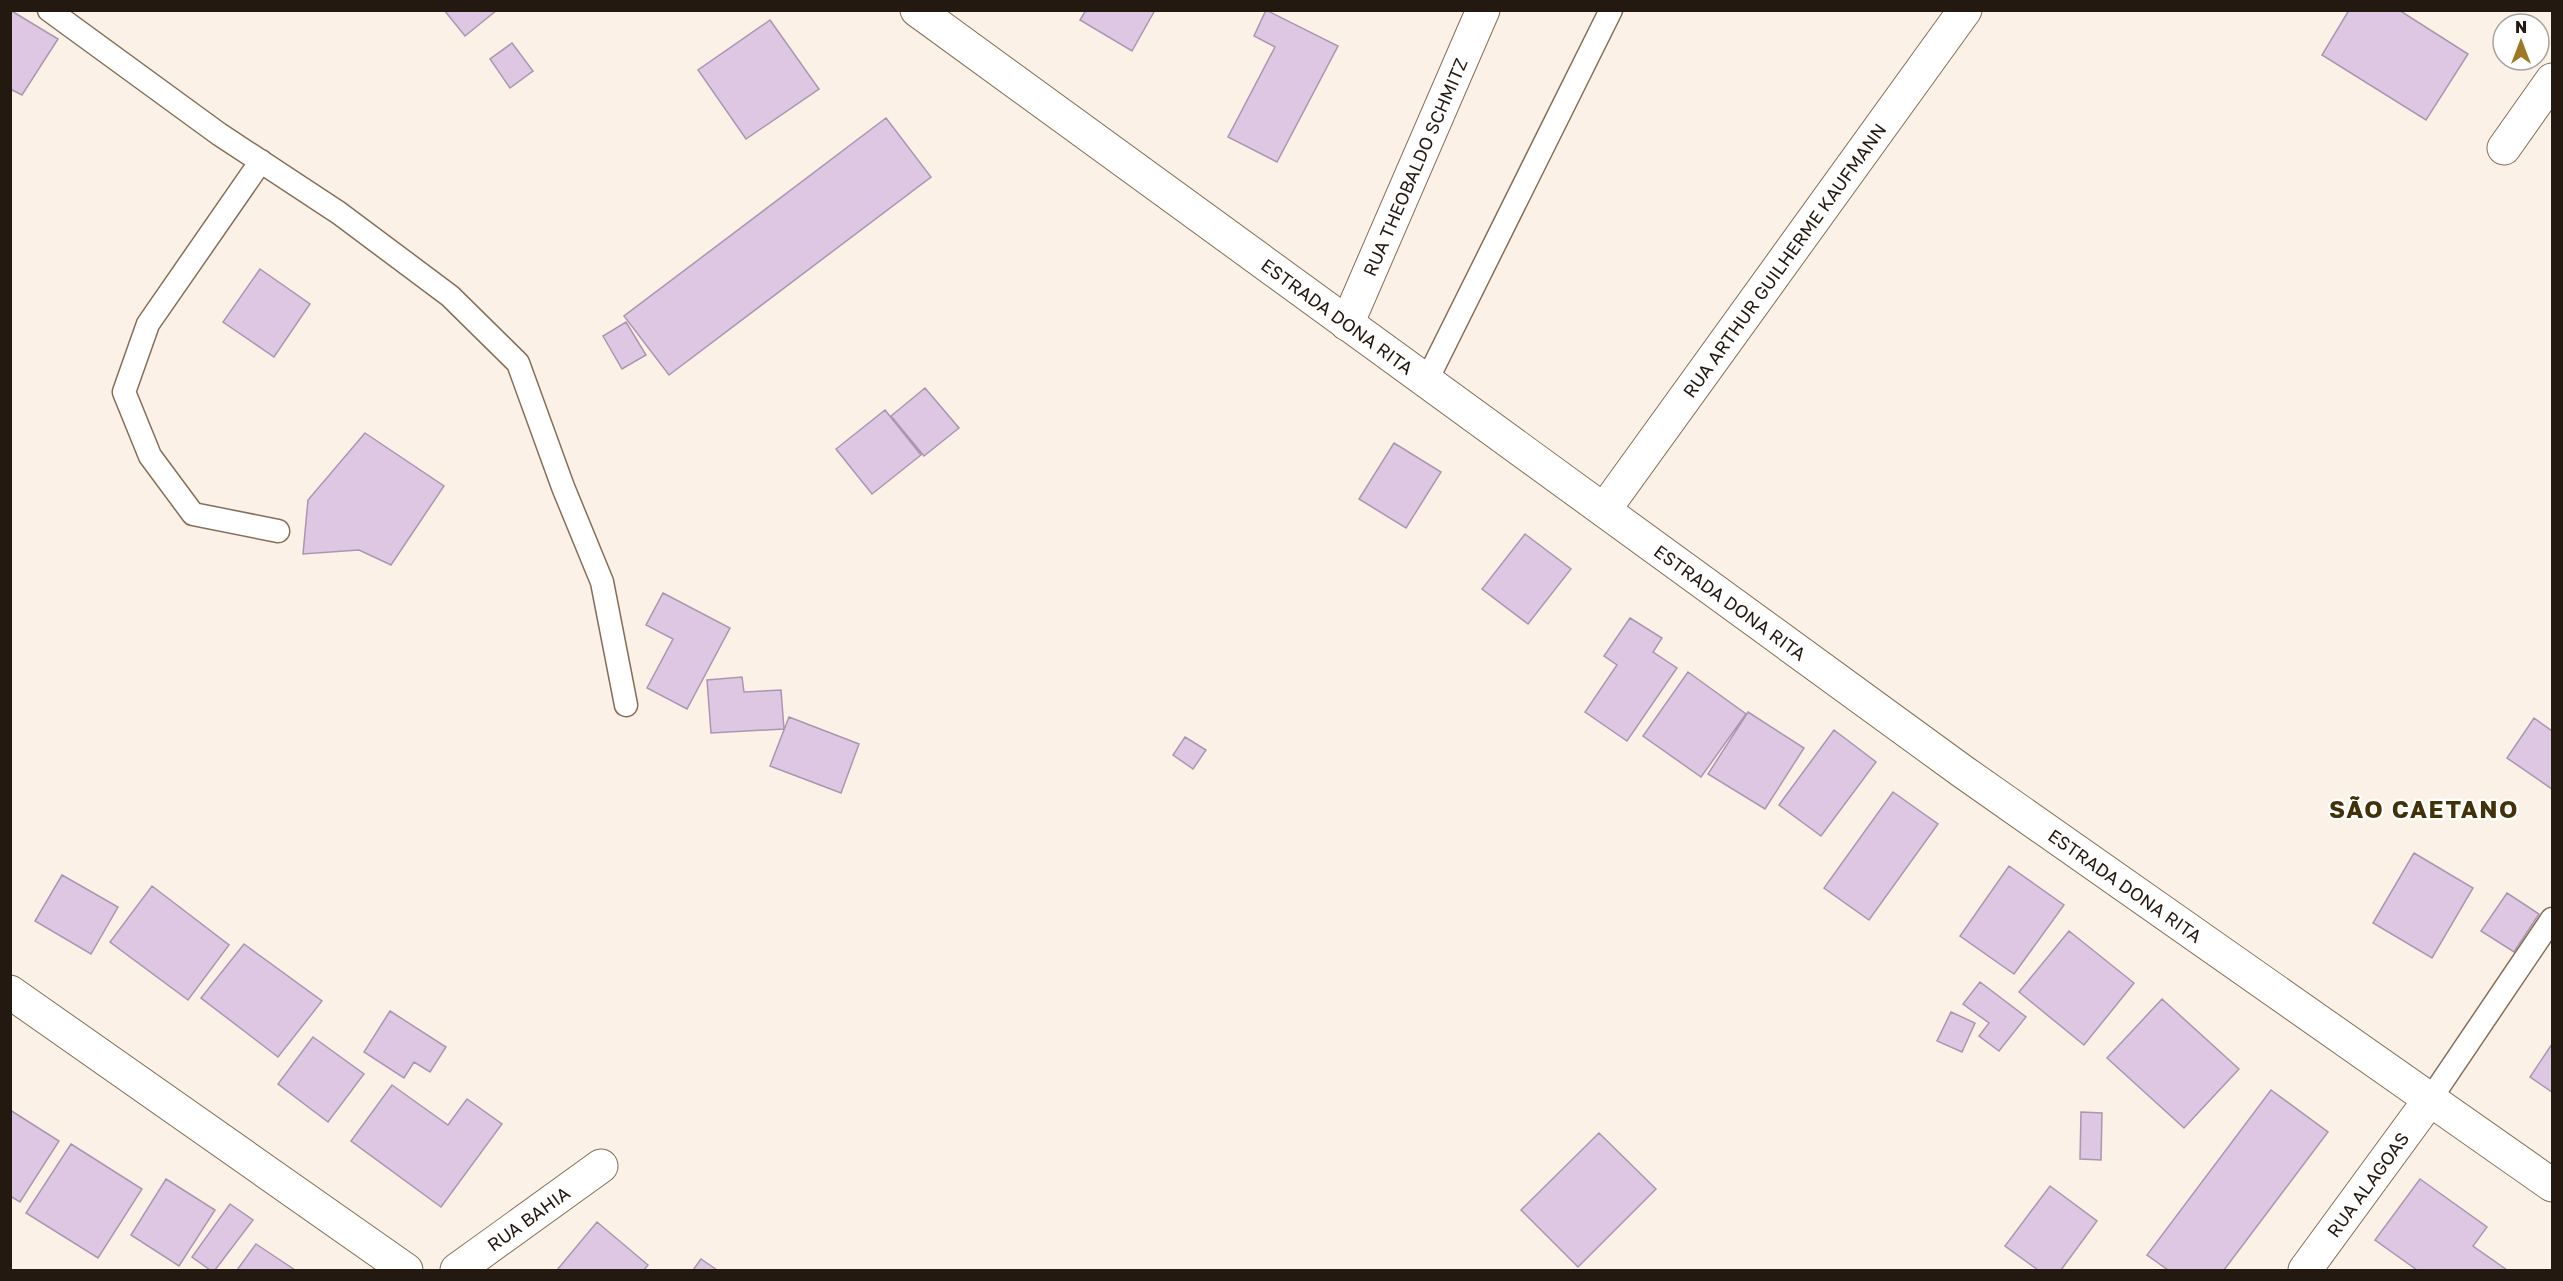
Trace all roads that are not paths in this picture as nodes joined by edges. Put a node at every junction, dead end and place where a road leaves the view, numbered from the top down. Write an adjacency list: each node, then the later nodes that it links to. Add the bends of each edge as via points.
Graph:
1 (49, 10): 8 (lane)
2 (917, 10): 9 (main road, ESTRADA DONA RITA)
3 (1483, 10): 9 (main road, RUA THEOBALDO SCHMITZ)
4 (1611, 10): 10 (lane)
5 (1965, 10): 11 (main road, RUA ARTHUR GUILHERME KAUFMANN)
6 (2553, 80): 7 (main road)
7 (2504, 148)
8 (261, 161): 12 (lane, via 148,324 124,392 150,456 193,514); 13 (lane, via 339,213 450,296 518,363 602,582)
9 (1347, 324): 10 (main road, ESTRADA DONA RITA)
10 (1426, 381): 11 (main road, ESTRADA DONA RITA)
11 (1604, 510): 16 (main road, ESTRADA DONA RITA, via 1962,771)
12 (278, 531)
13 (626, 705)
14 (2553, 919): 16 (lane)
15 (10, 992): 19 (main road)
16 (2431, 1098): 18 (main road, ESTRADA DONA RITA); 21 (main road, RUA ALAGOAS)
17 (601, 1166): 20 (main road, RUA BAHIA)
18 (2553, 1185)
19 (406, 1270)
20 (457, 1270)
21 (2305, 1270)

